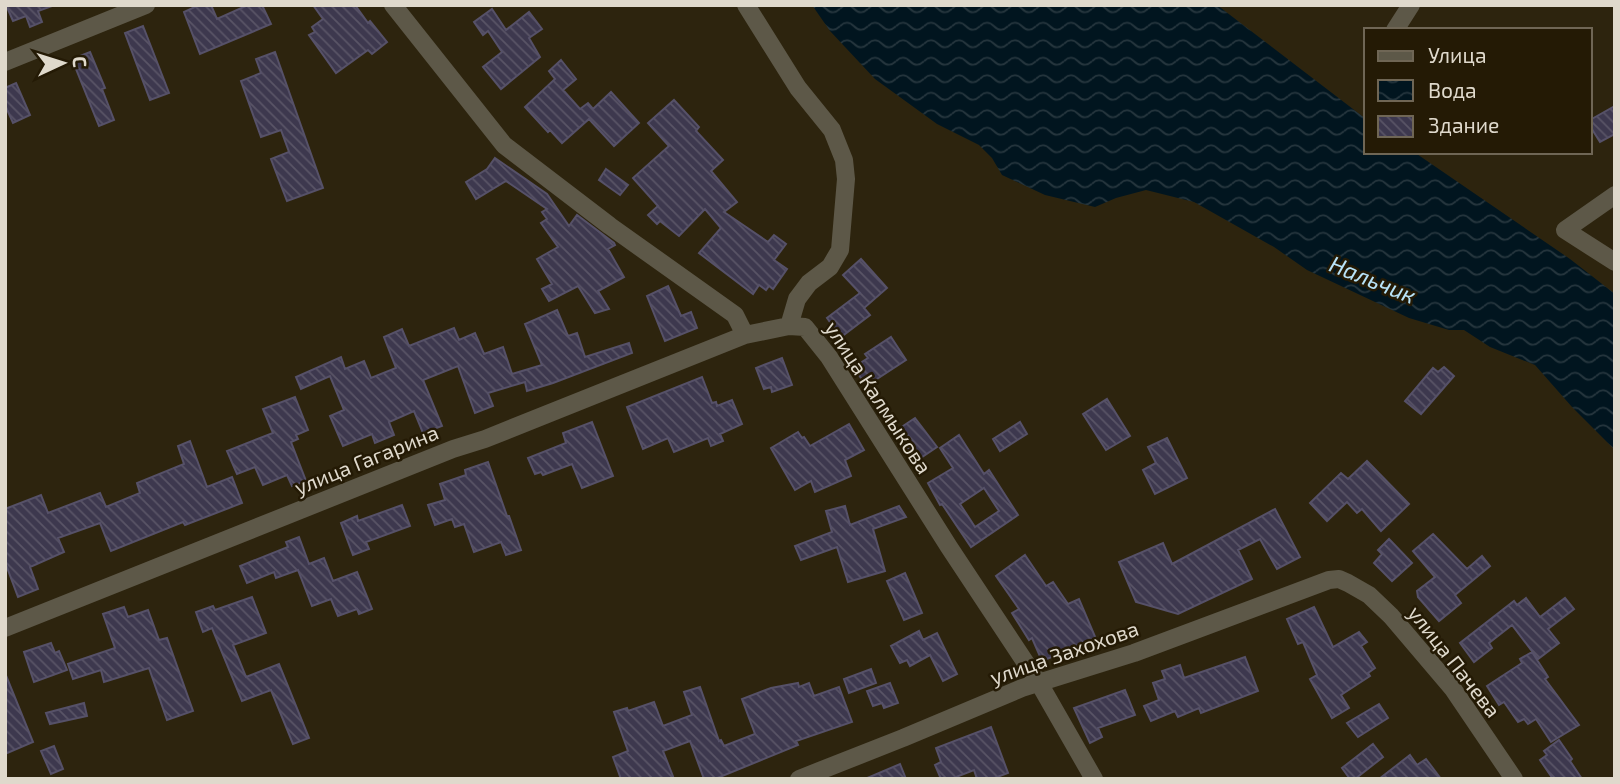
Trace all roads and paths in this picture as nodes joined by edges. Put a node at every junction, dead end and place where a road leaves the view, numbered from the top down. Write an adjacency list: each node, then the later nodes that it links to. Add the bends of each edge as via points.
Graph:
1 (146, 5): 6 (street)
2 (393, 5): 10 (street, via 504,145 735,315)
3 (746, 5): 9 (street, via 798,88 832,131 844,160 840,250 830,267 797,299)
4 (1412, 5): 5 (street)
5 (1396, 28)
6 (5, 62)
7 (1615, 194): 8 (street, via 1565,230)
8 (1615, 262)
9 (789, 326): 10 (street, улица Калмыкова); 13 (street, улица Калмыкова, via 805,327 823,348)
10 (745, 335): 12 (street, улица Гагарина)
11 (1348, 583): 13 (street, улица Захохова, via 1329,580 1134,653); 16 (street, улица Пачева, via 1391,616 1453,690)
12 (5, 628)
13 (1039, 683): 14 (street, улица Захохова); 15 (street, улица Калмыкова)
14 (799, 779)
15 (1094, 779)
16 (1514, 779)

